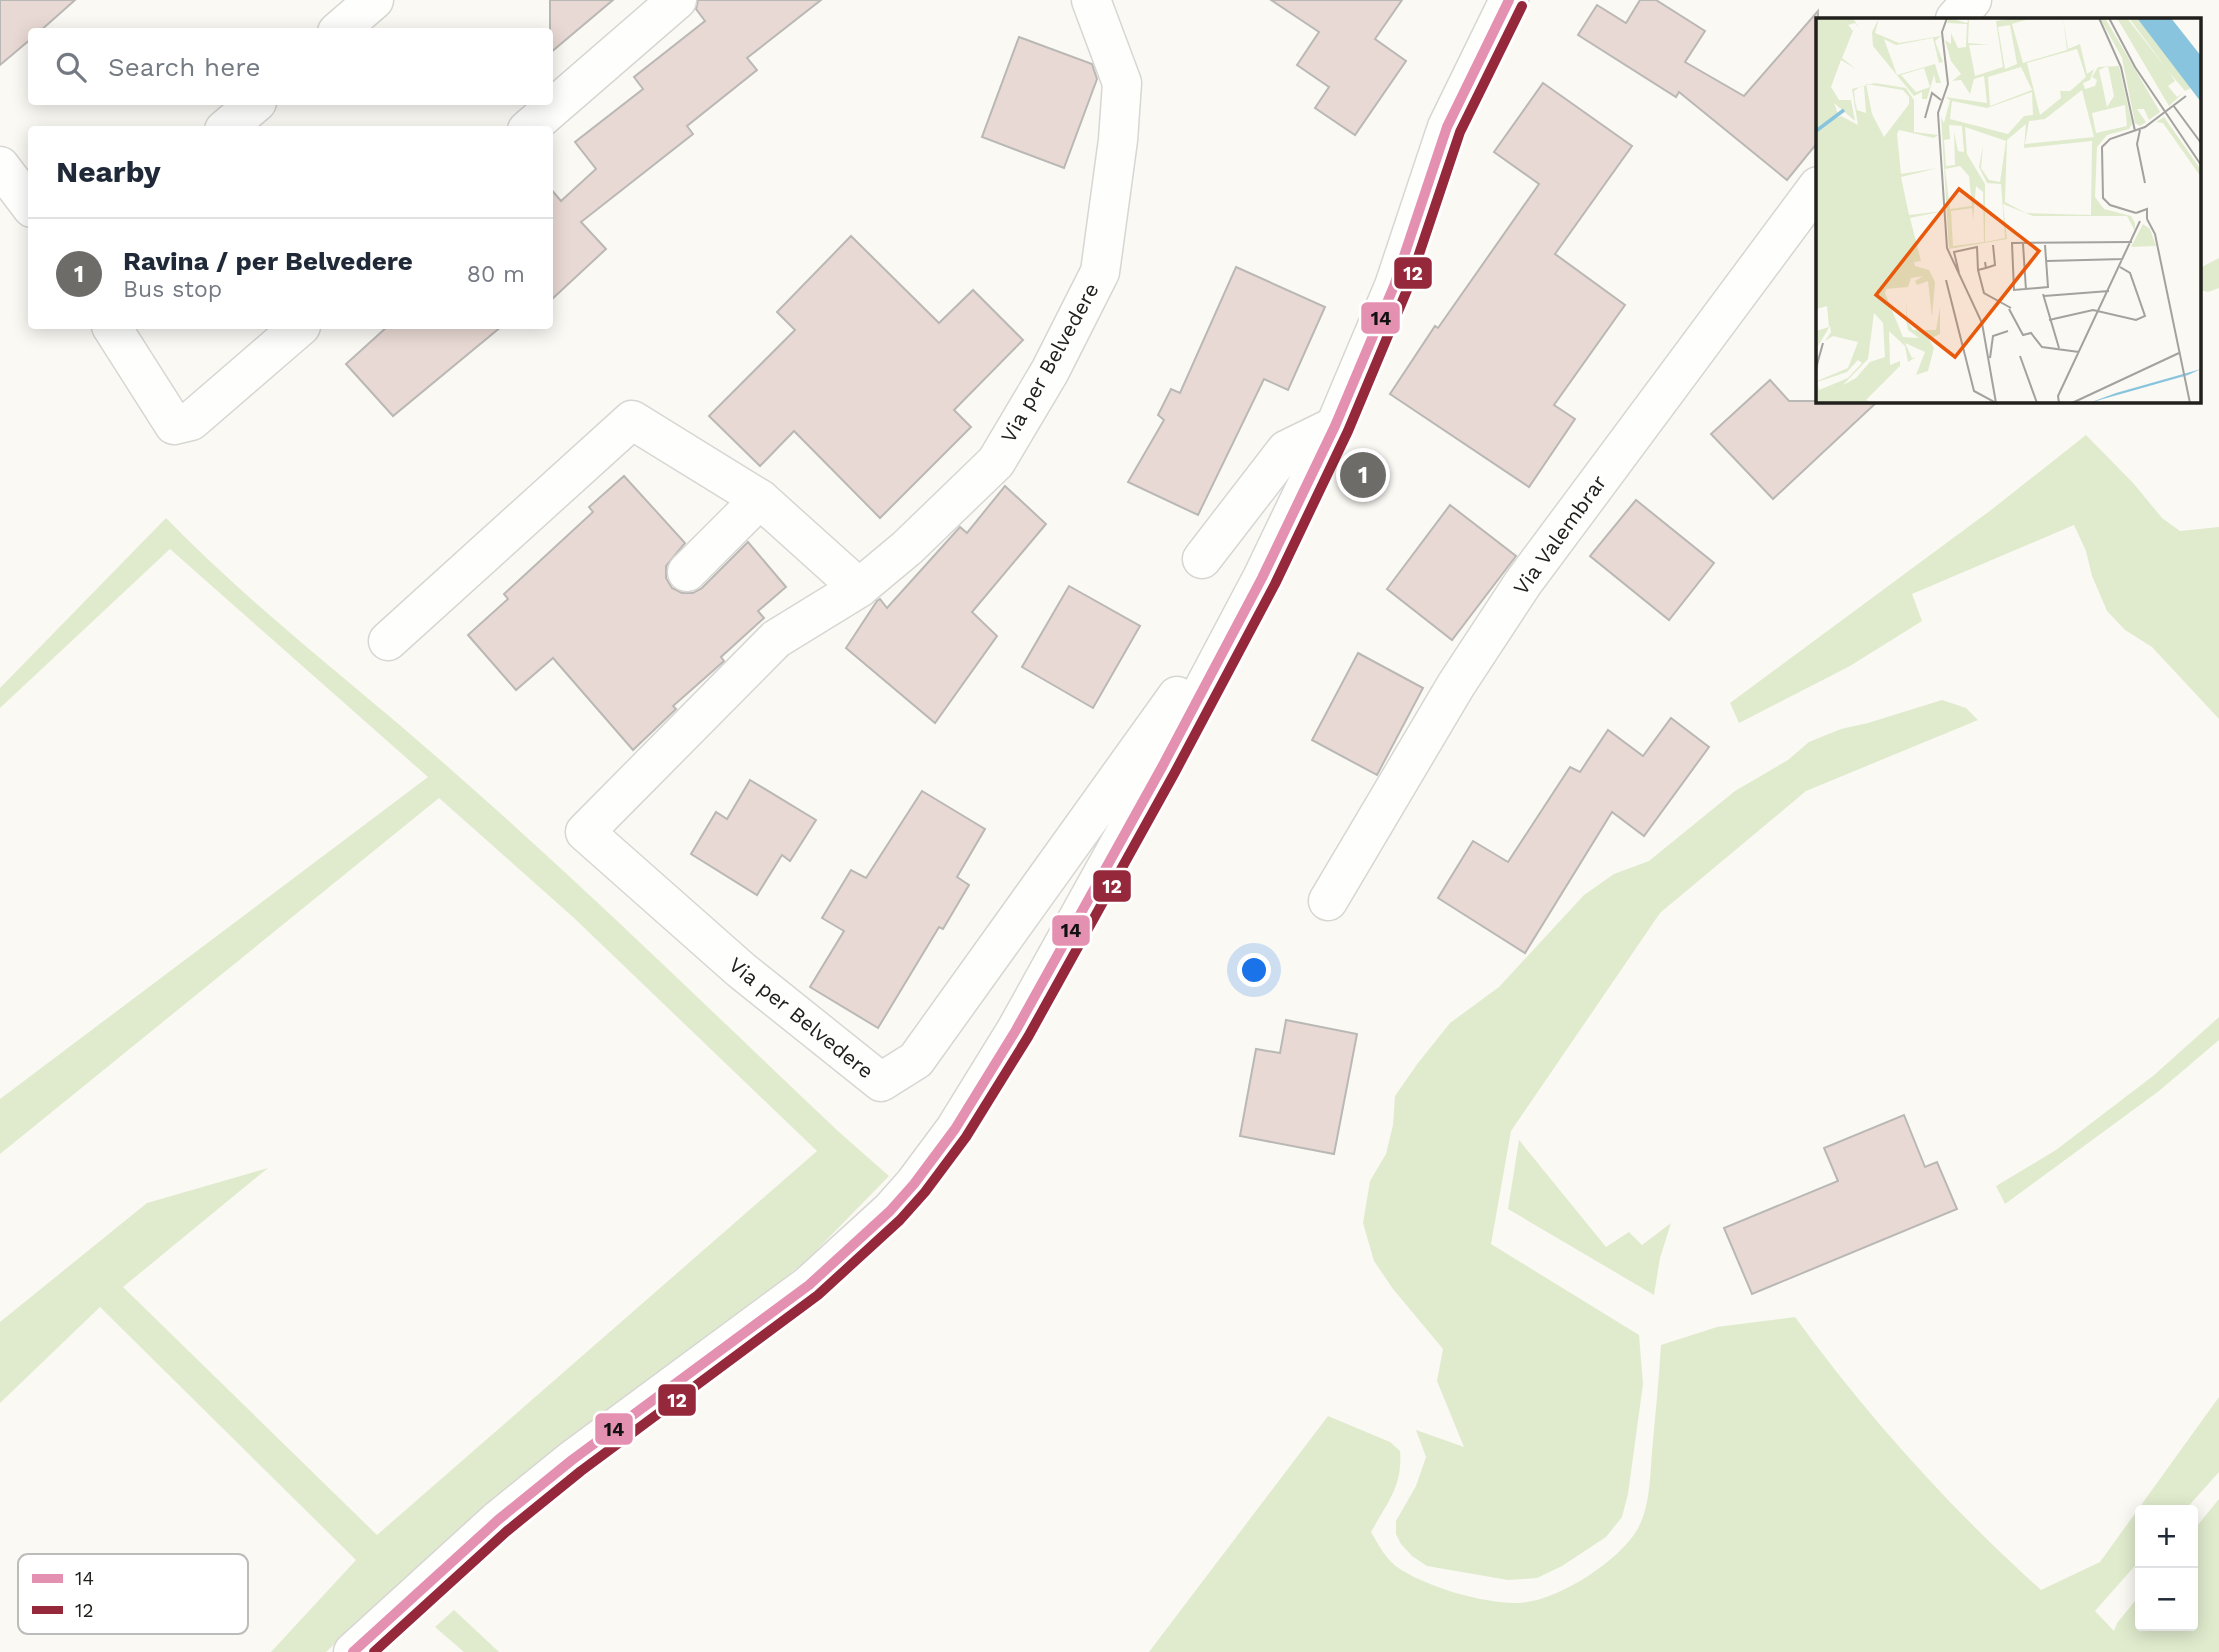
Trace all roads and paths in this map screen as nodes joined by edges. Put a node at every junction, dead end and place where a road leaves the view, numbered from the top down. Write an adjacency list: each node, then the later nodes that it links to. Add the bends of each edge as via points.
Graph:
1 (374, 0): 7 (street)
2 (677, 0): 10 (street)
3 (1091, 0): 21 (street, Via per Belvedere, via 1122,83 1100,272 1050,371 996,461)
4 (1510, 0): 16 (street, Via per Belvedere, via 1447,127 1394,286)
5 (1972, 0): 6 (street)
6 (1956, 18)
7 (342, 28)
8 (254, 105): 9 (street)
9 (230, 126)
10 (532, 126)
11 (0, 166): 13 (street)
12 (1816, 189): 23 (street, Via Valembrar, via 1523,583 1456,685)
13 (28, 203)
14 (113, 329): 15 (street, via 174,425 191,421)
15 (298, 329)
16 (1335, 426): 18 (street, via 1286,450); 20 (street, Via per Belvedere)
17 (760, 499): 19 (street); 21 (street); 22 (street, via 632,419)
18 (1202, 559)
19 (687, 572)
20 (1262, 578): 21 (street, Via per Belvedere, via 916,1060 881,1082 741,970 585,832 776,639); 24 (street, Via per Belvedere, via 1016,1030 955,1129 914,1184 809,1285 572,1460 498,1520)
21 (859, 588)
22 (388, 641)
23 (1328, 901)
24 (353, 1652)

